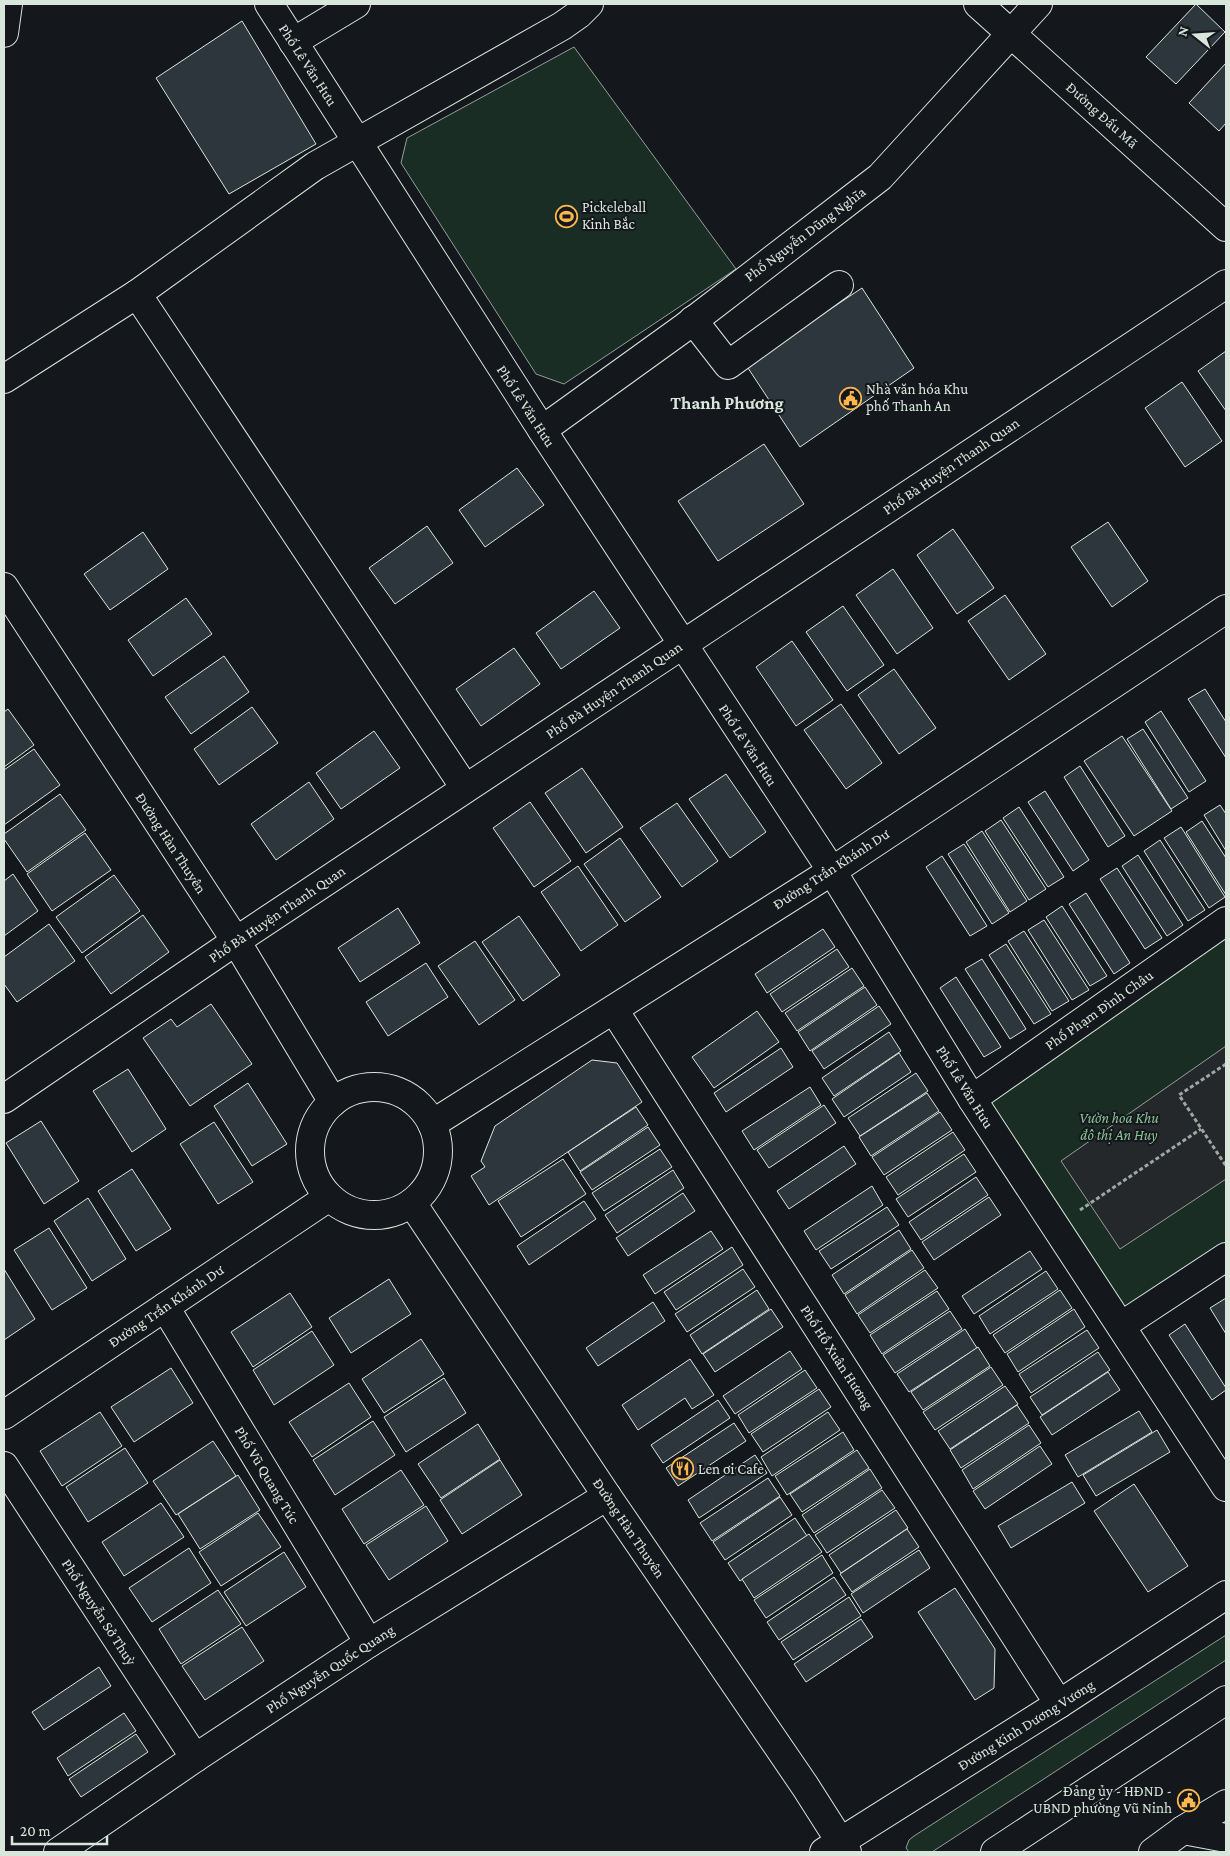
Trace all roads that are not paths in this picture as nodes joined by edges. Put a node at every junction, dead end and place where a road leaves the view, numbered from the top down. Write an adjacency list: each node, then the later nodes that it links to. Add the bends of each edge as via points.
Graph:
1 (8, 4): 7 (street)
2 (269, 4): 9 (street, Phố Lê Văn Hưu)
3 (356, 4): 9 (street)
4 (589, 4): 10 (street, via 562,26)
5 (978, 4): 8 (street, Đường Đấu Mã)
6 (1038, 4): 8 (street, Phố Nguyễn Dũng Nghĩa)
7 (4, 33)
8 (1012, 34): 11 (street, Đường Đấu Mã); 15 (street, Phố Nguyễn Dũng Nghĩa, via 880,177)
9 (293, 42): 10 (street, Phố Lê Văn Hưu)
10 (358, 143): 14 (street, via 315,166); 17 (street, Phố Lê Văn Hưu)
11 (1226, 227)
12 (1226, 284): 20 (street, Phố Bà Huyện Thanh Quan)
13 (839, 285): 15 (street, via 728,365)
14 (137, 294): 16 (street); 21 (street)
15 (693, 320): 17 (street, Phố Nguyễn Dũng Nghĩa)
16 (4, 380)
17 (542, 430): 20 (street, Phố Lê Văn Hưu)
18 (4, 587): 24 (street, Đường Hàn Thuyên)
19 (1226, 609): 22 (street, Đường Trần Khánh Dư)
20 (683, 644): 21 (street, Phố Bà Huyện Thanh Quan); 22 (street, Phố Lê Văn Hưu)
21 (464, 788): 24 (street, Phố Bà Huyện Thanh Quan)
22 (832, 871): 25 (street, Đường Trần Khánh Dư); 27 (street, Phố Lê Văn Hưu)
23 (1226, 921): 27 (street, Phố Phạm Đình Châu)
24 (236, 941): 26 (street, Phố Bà Huyện Thanh Quan); 28 (street, Đường Hàn Thuyên)
25 (614, 1010): 29 (street, Đường Trần Khánh Dư); 42 (street, Phố Hồ Xuân Hương)
26 (6, 1092)
27 (972, 1099): 34 (street, Phố Lê Văn Hưu)
28 (333, 1102): 29 (street, via 360,1088 391,1089 418,1103); 30 (street, via 316,1125 310,1153 317,1180)
29 (432, 1124): 31 (street, via 438,1149 435,1170 426,1188)
30 (329, 1197): 31 (street, via 352,1211 371,1215 391,1213); 33 (street, Đường Trần Khánh Dư)
31 (412, 1203): 38 (street, Đường Hàn Thuyên)
32 (1226, 1257): 34 (street)
33 (165, 1307): 35 (street, Đường Trần Khánh Dư); 40 (street, Phố Vũ Quang Túc)
34 (1121, 1326): 37 (street, Phố Lê Văn Hưu)
35 (4, 1415)
36 (4, 1466): 43 (street, Phố Nguyễn Sở Thuỳ)
37 (1226, 1486)
38 (607, 1496): 40 (street, Phố Nguyễn Quốc Quang); 47 (street, Đường Hàn Thuyên, via 805,1786)
39 (1226, 1595): 42 (street, Đường Kinh Dương Vương)
40 (369, 1642): 43 (street, Phố Nguyễn Quốc Quang)
41 (1226, 1700): 49 (street)
42 (1059, 1704): 47 (street, Đường Kinh Dương Vương)
43 (195, 1758): 48 (street, Phố Nguyễn Quốc Quang)
44 (1226, 1804): 45 (street)
45 (1184, 1830): 46 (street); 50 (street)
46 (1226, 1838)
47 (837, 1849)
48 (58, 1852)
49 (995, 1852)
50 (1153, 1852)

